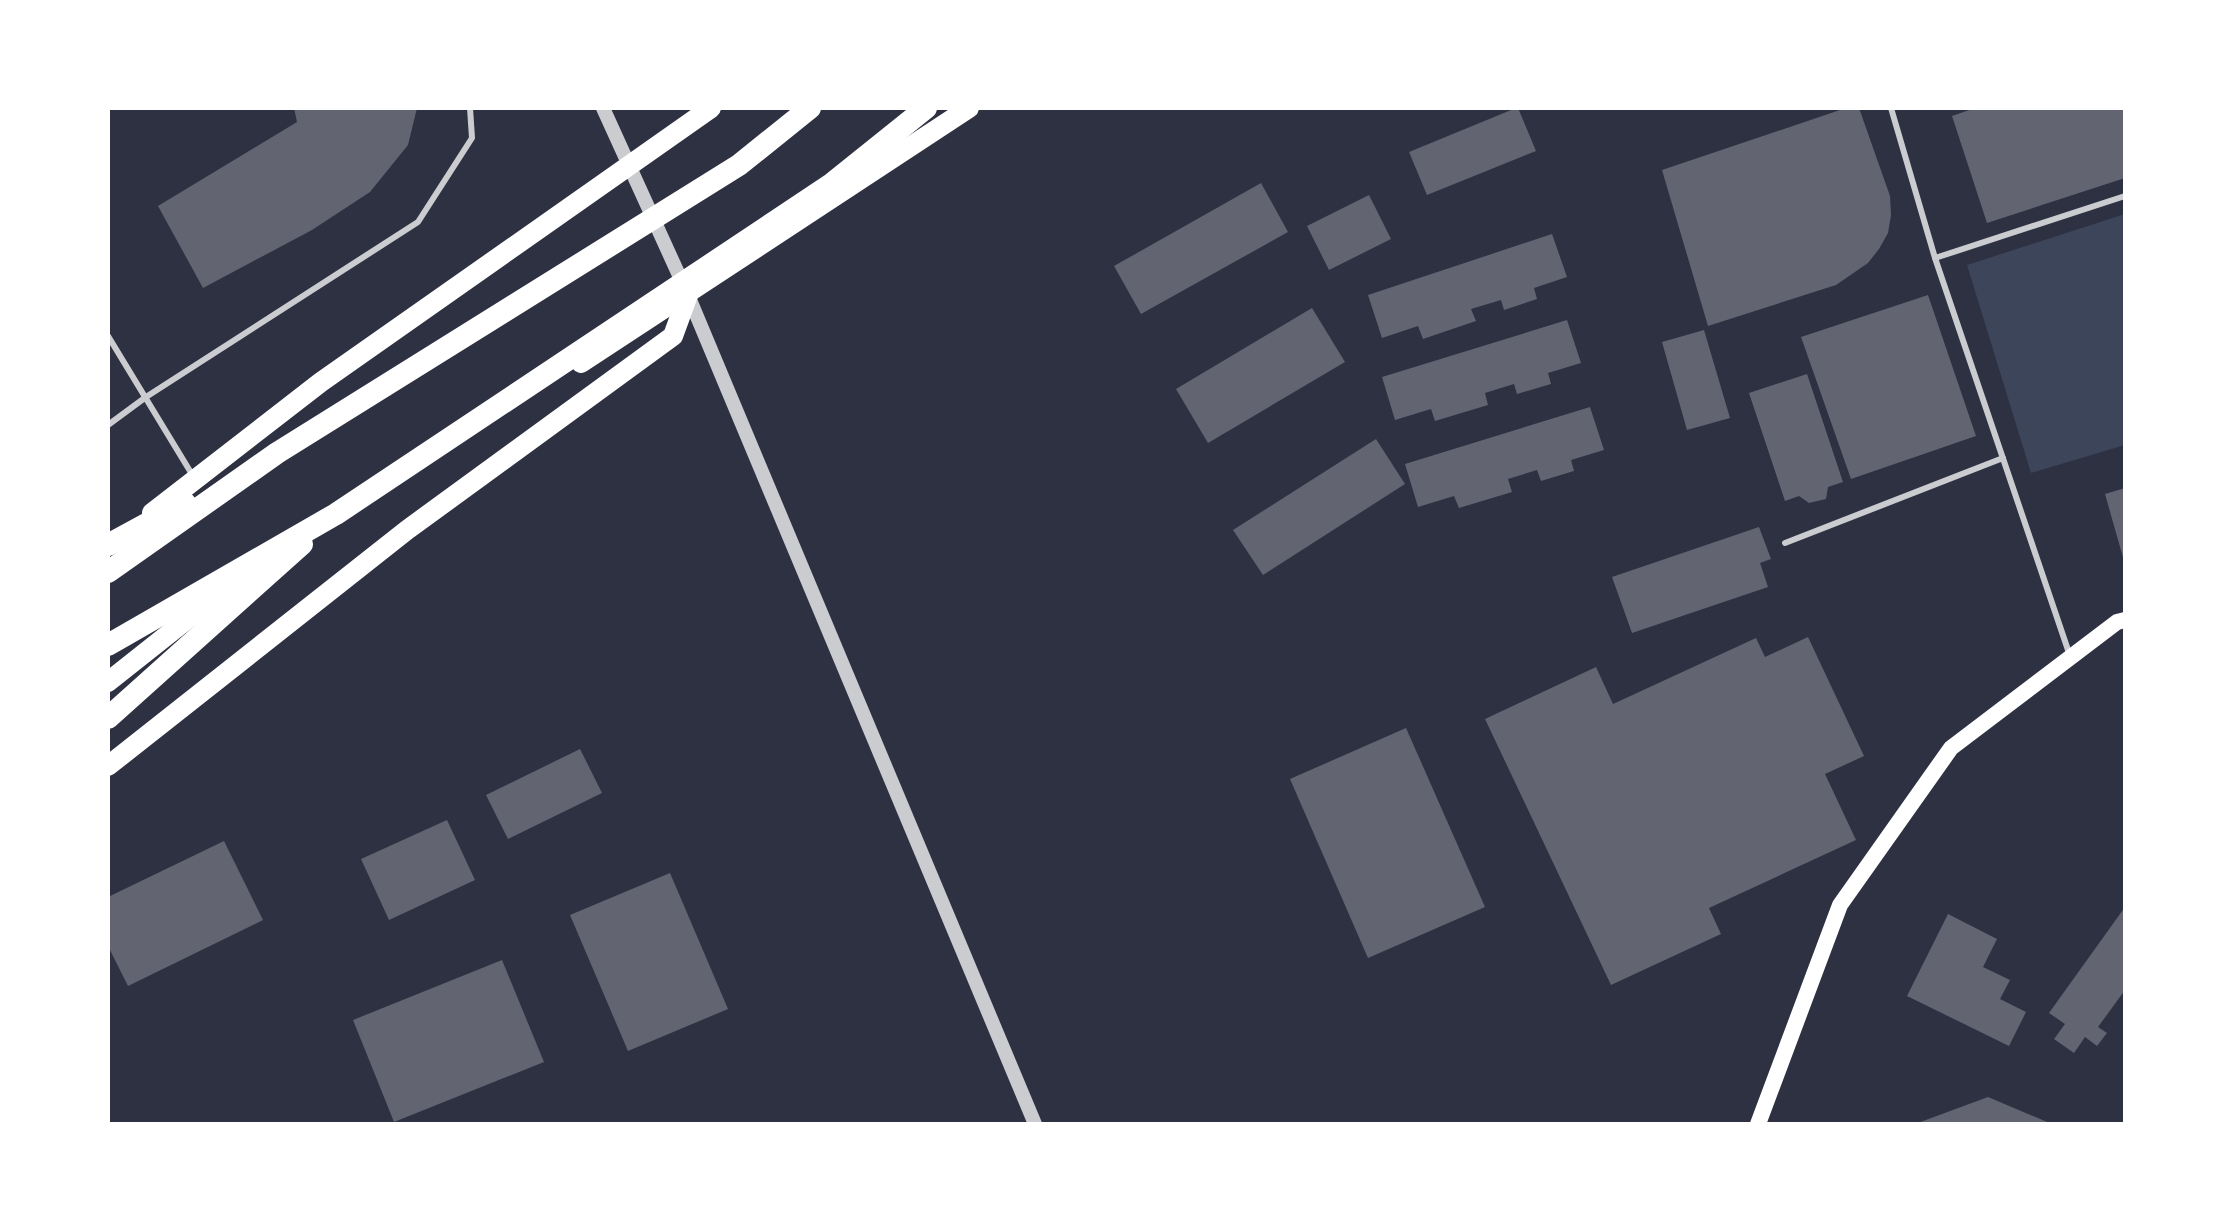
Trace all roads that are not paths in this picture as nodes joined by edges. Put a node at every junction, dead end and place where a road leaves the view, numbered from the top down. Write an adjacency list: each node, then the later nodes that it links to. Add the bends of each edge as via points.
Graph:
1 (470, 108): 13 (lane, via 472,138 418,222)
2 (603, 108): 8 (street)
3 (711, 108): 8 (main road)
4 (810, 108): 15 (highway, via 739,165)
5 (926, 108): 18 (highway, via 830,185)
6 (969, 108): 11 (main road)
7 (1891, 108): 10 (lane)
8 (629, 164): 11 (street); 17 (main road, via 321,382)
9 (2125, 196): 10 (lane)
10 (1935, 258): 16 (lane)
11 (688, 295): 25 (main road, via 209,602); 27 (main road, via 673,336 407,530); 28 (street)
12 (108, 336): 13 (lane)
13 (146, 397): 14 (lane); 17 (lane)
14 (108, 425)
15 (277, 453): 20 (highway); 21 (highway)
16 (2003, 458): 19 (lane); 24 (lane)
17 (195, 479): 20 (main road)
18 (336, 514): 23 (highway); 26 (highway)
19 (1785, 543)
20 (108, 546)
21 (108, 572)
22 (2125, 620): 24 (main road)
23 (108, 645)
24 (2071, 657): 29 (main road, via 1951,748 1840,905)
25 (108, 682)
26 (108, 718)
27 (108, 766)
28 (1035, 1124)
29 (1758, 1124)

